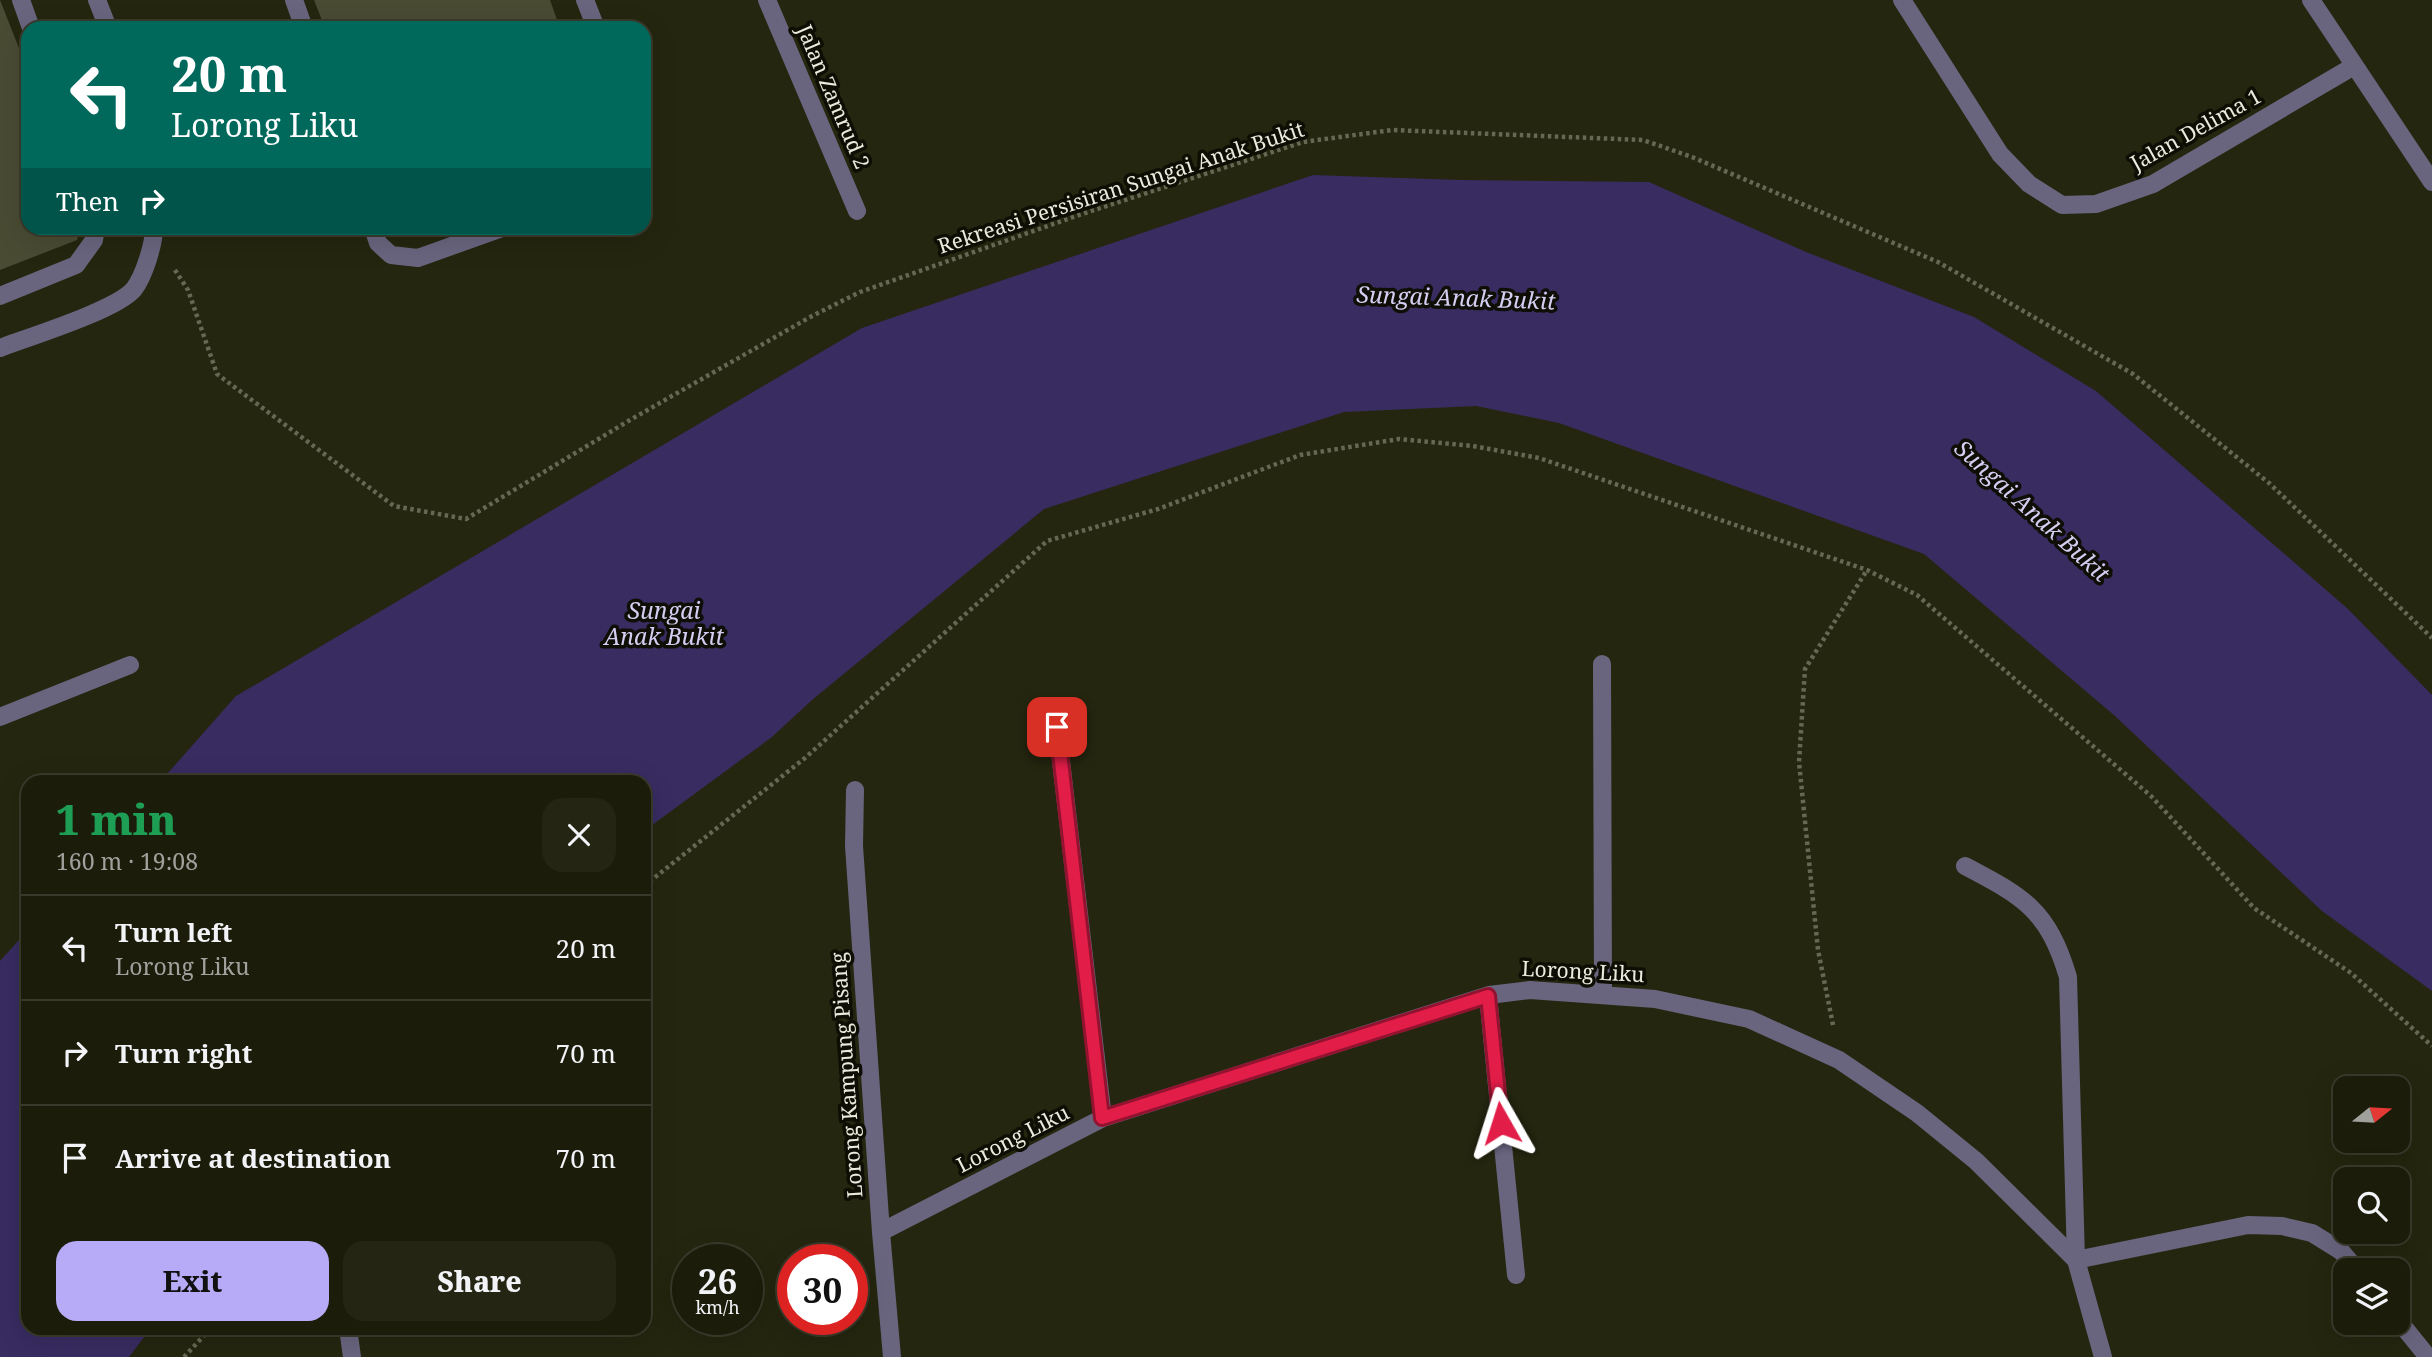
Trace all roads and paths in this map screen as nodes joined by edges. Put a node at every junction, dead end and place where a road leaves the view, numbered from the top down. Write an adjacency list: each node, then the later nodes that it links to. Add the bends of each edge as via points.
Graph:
1 (21, 0): 8 (street)
2 (97, 0): 9 (street)
3 (294, 0): 10 (street)
4 (585, 0): 11 (street)
5 (766, 0): 14 (street, Jalan Zamrud 2)
6 (1902, 0): 12 (street, Jalan Delima 1, via 2000,154 2029,184 2062,205 2096,204 2153,184)
7 (2311, 0): 12 (street)
8 (28, 21)
9 (105, 21)
10 (302, 21)
11 (593, 21)
12 (2354, 66): 13 (street)
13 (2432, 182)
14 (857, 211)
15 (95, 235): 19 (street, via 76,265)
16 (154, 235): 20 (street, via 135,288 118,303); 22 (path, Rekreasi Persisiran Sungai Anak Bukit, via 188,290 217,374 394,506 467,519 641,413 860,292 1303,142 1392,130 1643,140 1938,262 2133,374 2269,483)
17 (375, 235): 18 (street, via 391,255 418,258)
18 (482, 235)
19 (0, 296)
20 (0, 348)
21 (1867, 570): 29 (path, via 1538,458 1399,439 1300,455 1158,509 1047,541 806,758); 32 (path, via 1917,595 2151,796 2254,908 2351,974); 33 (path, via 1805,669 1799,762 1818,950)
22 (2432, 638)
23 (1602, 664): 30 (street)
24 (130, 665): 25 (street)
25 (0, 717)
26 (1057, 727): 34 (street)
27 (855, 790): 35 (street, Lorong Kampung Pisang, via 854,846)
28 (1965, 866): 37 (street, via 2031,907 2048,927 2068,977)
29 (651, 880)
30 (1603, 995): 31 (street, Lorong Liku, via 1530,990); 33 (street, Lorong Liku, via 1655,999 1749,1018)
31 (1488, 996): 34 (street, Lorong Liku); 38 (street)
32 (2432, 1046)
33 (1839, 1060): 37 (street, Lorong Liku, via 1917,1113 1976,1161)
34 (1102, 1118): 35 (street, Lorong Liku)
35 (881, 1232): 44 (street, Lorong Kampung Pisang)
36 (2347, 1258): 37 (street, via 2312,1233 2248,1225)
37 (2076, 1260): 45 (street)
38 (1516, 1275)
39 (204, 1335): 42 (path)
40 (349, 1335): 43 (street)
41 (2410, 1335): 46 (street)
42 (184, 1357)
43 (352, 1357)
44 (892, 1357)
45 (2103, 1357)
46 (2428, 1357)

